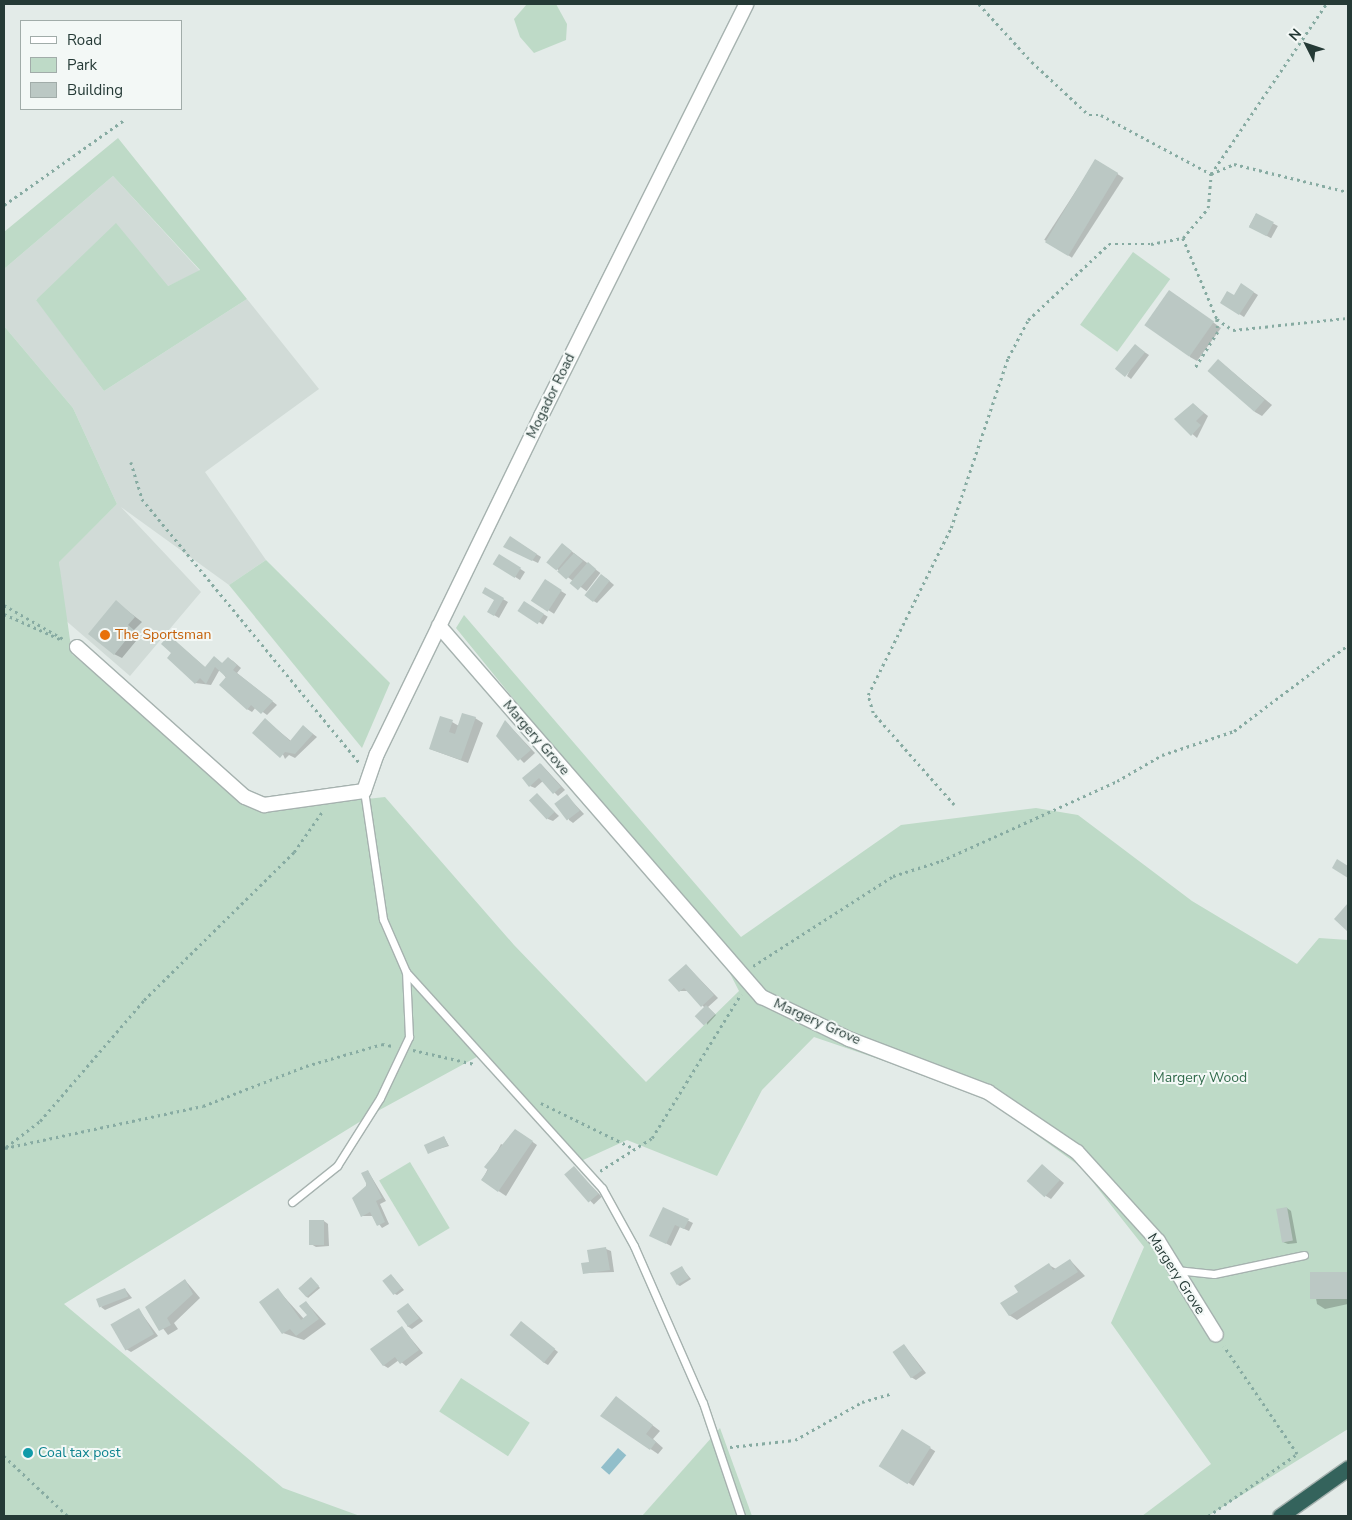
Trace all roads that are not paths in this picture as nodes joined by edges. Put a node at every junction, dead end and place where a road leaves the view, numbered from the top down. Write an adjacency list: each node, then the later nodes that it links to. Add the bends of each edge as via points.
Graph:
1 (746, 4): 2 (street, Mogador Road)
2 (439, 626): 4 (street, Mogador Road); 8 (street, Margery Grove, via 744,972 762,997 849,1039 988,1092 1076,1152 1158,1241)
3 (77, 647): 4 (street, via 245,797 264,805 336,792)
4 (364, 791): 5 (lane, via 383,919)
5 (406, 972): 6 (lane, via 409,1037 404,1048 337,1166); 11 (lane, via 592,1174 634,1246 718,1450)
6 (292, 1202)
7 (1304, 1255): 8 (lane, via 1214,1274)
8 (1176, 1270): 9 (street, Margery Grove)
9 (1216, 1335)
10 (1348, 1468): 12 (highway)
11 (741, 1516)
12 (1280, 1516)

